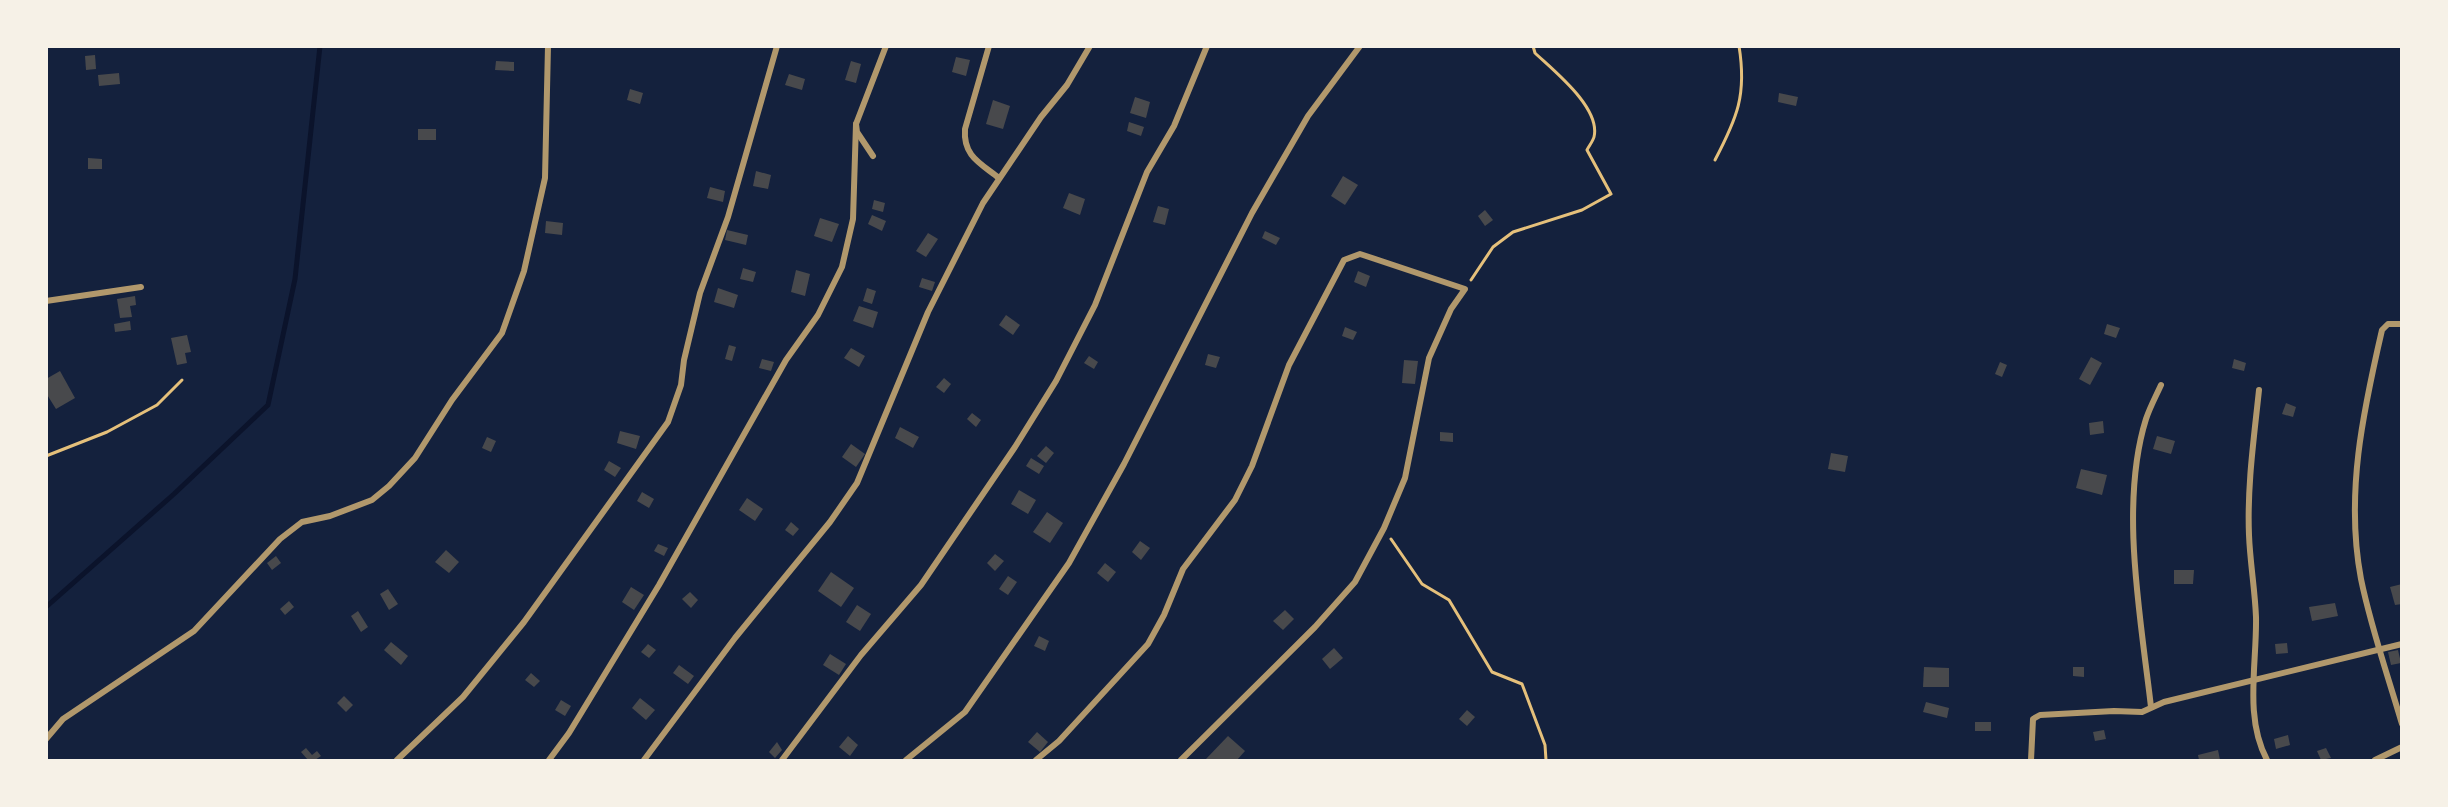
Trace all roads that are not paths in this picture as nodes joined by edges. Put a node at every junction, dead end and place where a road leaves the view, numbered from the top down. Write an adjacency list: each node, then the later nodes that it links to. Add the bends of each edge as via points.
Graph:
1 (548, 46): 21 (street, via 545,177 521,281 502,333 415,458 372,500 302,522 280,539 194,631 63,719)
2 (777, 46): 23 (street, via 728,217 700,293 681,385 668,422 524,622 463,697)
3 (886, 46): 8 (street)
4 (989, 46): 10 (street, via 964,142 969,154)
5 (1090, 46): 10 (street, via 1067,85)
6 (1207, 46): 26 (street, via 1174,126 1147,172 1095,305 1056,381 921,585 861,655)
7 (1360, 46): 27 (street, via 1308,116 1252,213 1069,563 965,712)
8 (856, 124): 9 (street); 24 (street, via 853,219 842,267 818,315 786,360 654,594)
9 (873, 156)
10 (999, 178): 25 (street, via 928,312 857,483)
11 (141, 287): 12 (street)
12 (46, 301)
13 (2402, 324): 17 (street, via 2388,324 2382,330 2366,394 2356,482 2361,579)
14 (2161, 385): 19 (street, via 2138,455 2134,523 2135,568)
15 (2259, 390): 18 (street, via 2249,534 2256,616)
16 (2402, 644): 17 (street)
17 (2380, 650): 18 (street); 20 (street)
18 (2254, 680): 19 (street); 31 (street, via 2256,731)
19 (2151, 707): 30 (street, via 2142,712 2035,716)
20 (2402, 724)
21 (46, 739)
22 (2402, 747): 32 (street)
23 (397, 760)
24 (549, 760)
25 (644, 760)
26 (782, 760)
27 (906, 760)
28 (1036, 760): 29 (street, via 1059,741 1149,644 1183,569 1235,500 1252,466 1289,364 1344,260 1360,254 1465,289 1451,309 1429,358 1405,478 1355,582)
29 (1181, 760)
30 (2031, 760)
31 (2267, 760)
32 (2375, 760)

